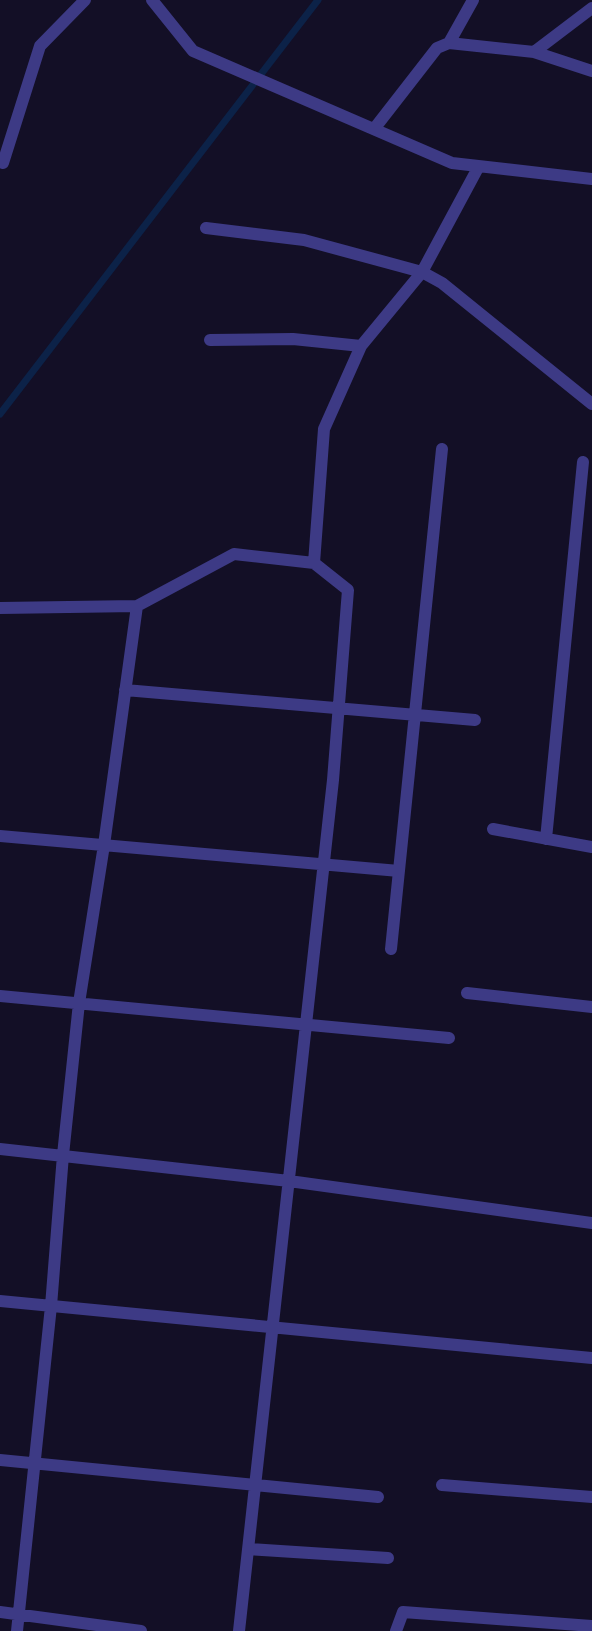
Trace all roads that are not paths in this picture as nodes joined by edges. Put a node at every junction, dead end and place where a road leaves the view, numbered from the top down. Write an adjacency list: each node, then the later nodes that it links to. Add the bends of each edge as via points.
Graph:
1 (85, 0): 9 (street, via 40,46)
2 (152, 0): 8 (street, via 193,51)
3 (473, 0): 5 (street)
4 (592, 8): 6 (street)
5 (449, 42): 6 (street); 8 (street, via 437,48)
6 (534, 52): 7 (street)
7 (592, 71)
8 (374, 130): 10 (street, via 452,162)
9 (3, 163)
10 (479, 166): 11 (street); 13 (street)
11 (592, 179)
12 (206, 228): 13 (street, via 304,240)
13 (422, 272): 15 (street); 16 (street, via 442,283)
14 (210, 340): 15 (street, via 293,339)
15 (361, 346): 19 (street, via 324,429)
16 (592, 404)
17 (442, 449): 24 (street)
18 (583, 462): 28 (street)
19 (314, 563): 20 (street, via 234,554); 23 (street, via 348,590)
20 (137, 606): 21 (street); 22 (street)
21 (0, 608)
22 (125, 690): 23 (street); 29 (street)
23 (339, 708): 24 (street); 31 (street)
24 (415, 714): 25 (street); 32 (street)
25 (475, 720)
26 (493, 829): 28 (street)
27 (0, 836): 29 (street)
28 (546, 839): 30 (street)
29 (104, 845): 31 (street); 36 (street)
30 (592, 847)
31 (324, 863): 32 (street); 38 (street)
32 (399, 871): 33 (street)
33 (391, 949)
34 (467, 993): 37 (street)
35 (0, 996): 36 (street)
36 (79, 1004): 38 (street); 41 (street)
37 (592, 1007)
38 (306, 1025): 39 (street); 42 (street)
39 (449, 1038)
40 (0, 1149): 41 (street)
41 (63, 1155): 42 (street); 45 (street)
42 (289, 1182): 43 (street); 46 (street)
43 (592, 1223)
44 (0, 1301): 45 (street)
45 (52, 1306): 46 (street); 49 (street)
46 (273, 1329): 47 (street); 50 (street)
47 (592, 1358)
48 (0, 1460): 49 (street)
49 (35, 1464): 50 (street); 57 (street)
50 (255, 1484): 53 (street); 54 (street)
51 (442, 1485): 52 (street)
52 (592, 1496)
53 (378, 1497)
54 (248, 1549): 55 (street); 61 (street)
55 (388, 1558)
56 (0, 1612): 57 (street)
57 (19, 1614): 59 (street); 60 (street)
58 (592, 1626): 62 (street, via 402,1612)
59 (17, 1631)
60 (141, 1631)
61 (239, 1631)
62 (396, 1631)

